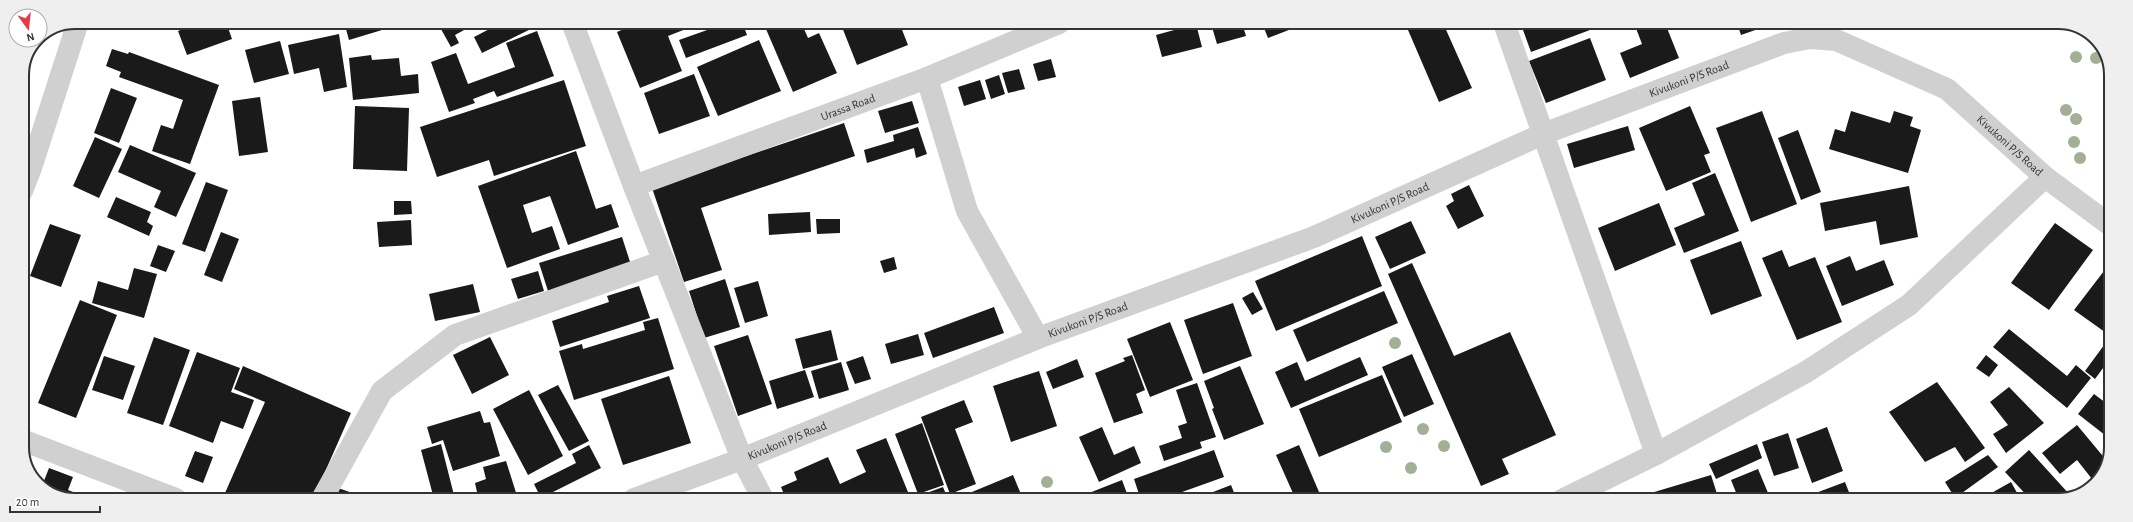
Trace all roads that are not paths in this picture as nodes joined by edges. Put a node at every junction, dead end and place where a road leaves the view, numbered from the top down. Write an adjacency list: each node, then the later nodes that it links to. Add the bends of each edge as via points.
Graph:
1 (76, 29): 7 (street)
2 (575, 29): 9 (street)
3 (1042, 29): 5 (street, Urassa Road)
4 (1506, 29): 6 (street)
5 (927, 78): 9 (street, Urassa Road); 12 (street, via 967,211)
6 (1543, 134): 8 (street, Kivukoni P/S Road, via 1784,43 1810,38 1836,40 1947,89); 12 (street, Kivukoni P/S Road, via 1314,237); 14 (street)
7 (29, 173)
8 (2045, 177): 10 (street, Kivukoni P/S Road); 14 (street, via 1909,305 1806,372)
9 (634, 186): 11 (street)
10 (2104, 221)
11 (664, 261): 15 (street); 17 (street, via 454,335 382,391)
12 (1038, 338): 15 (street, Kivukoni P/S Road)
13 (29, 443): 16 (street)
14 (1656, 454): 20 (street)
15 (742, 459): 18 (street, Kivukoni P/S Road); 19 (street)
16 (160, 493)
17 (325, 493)
18 (650, 493)
19 (760, 493)
20 (1594, 493)

